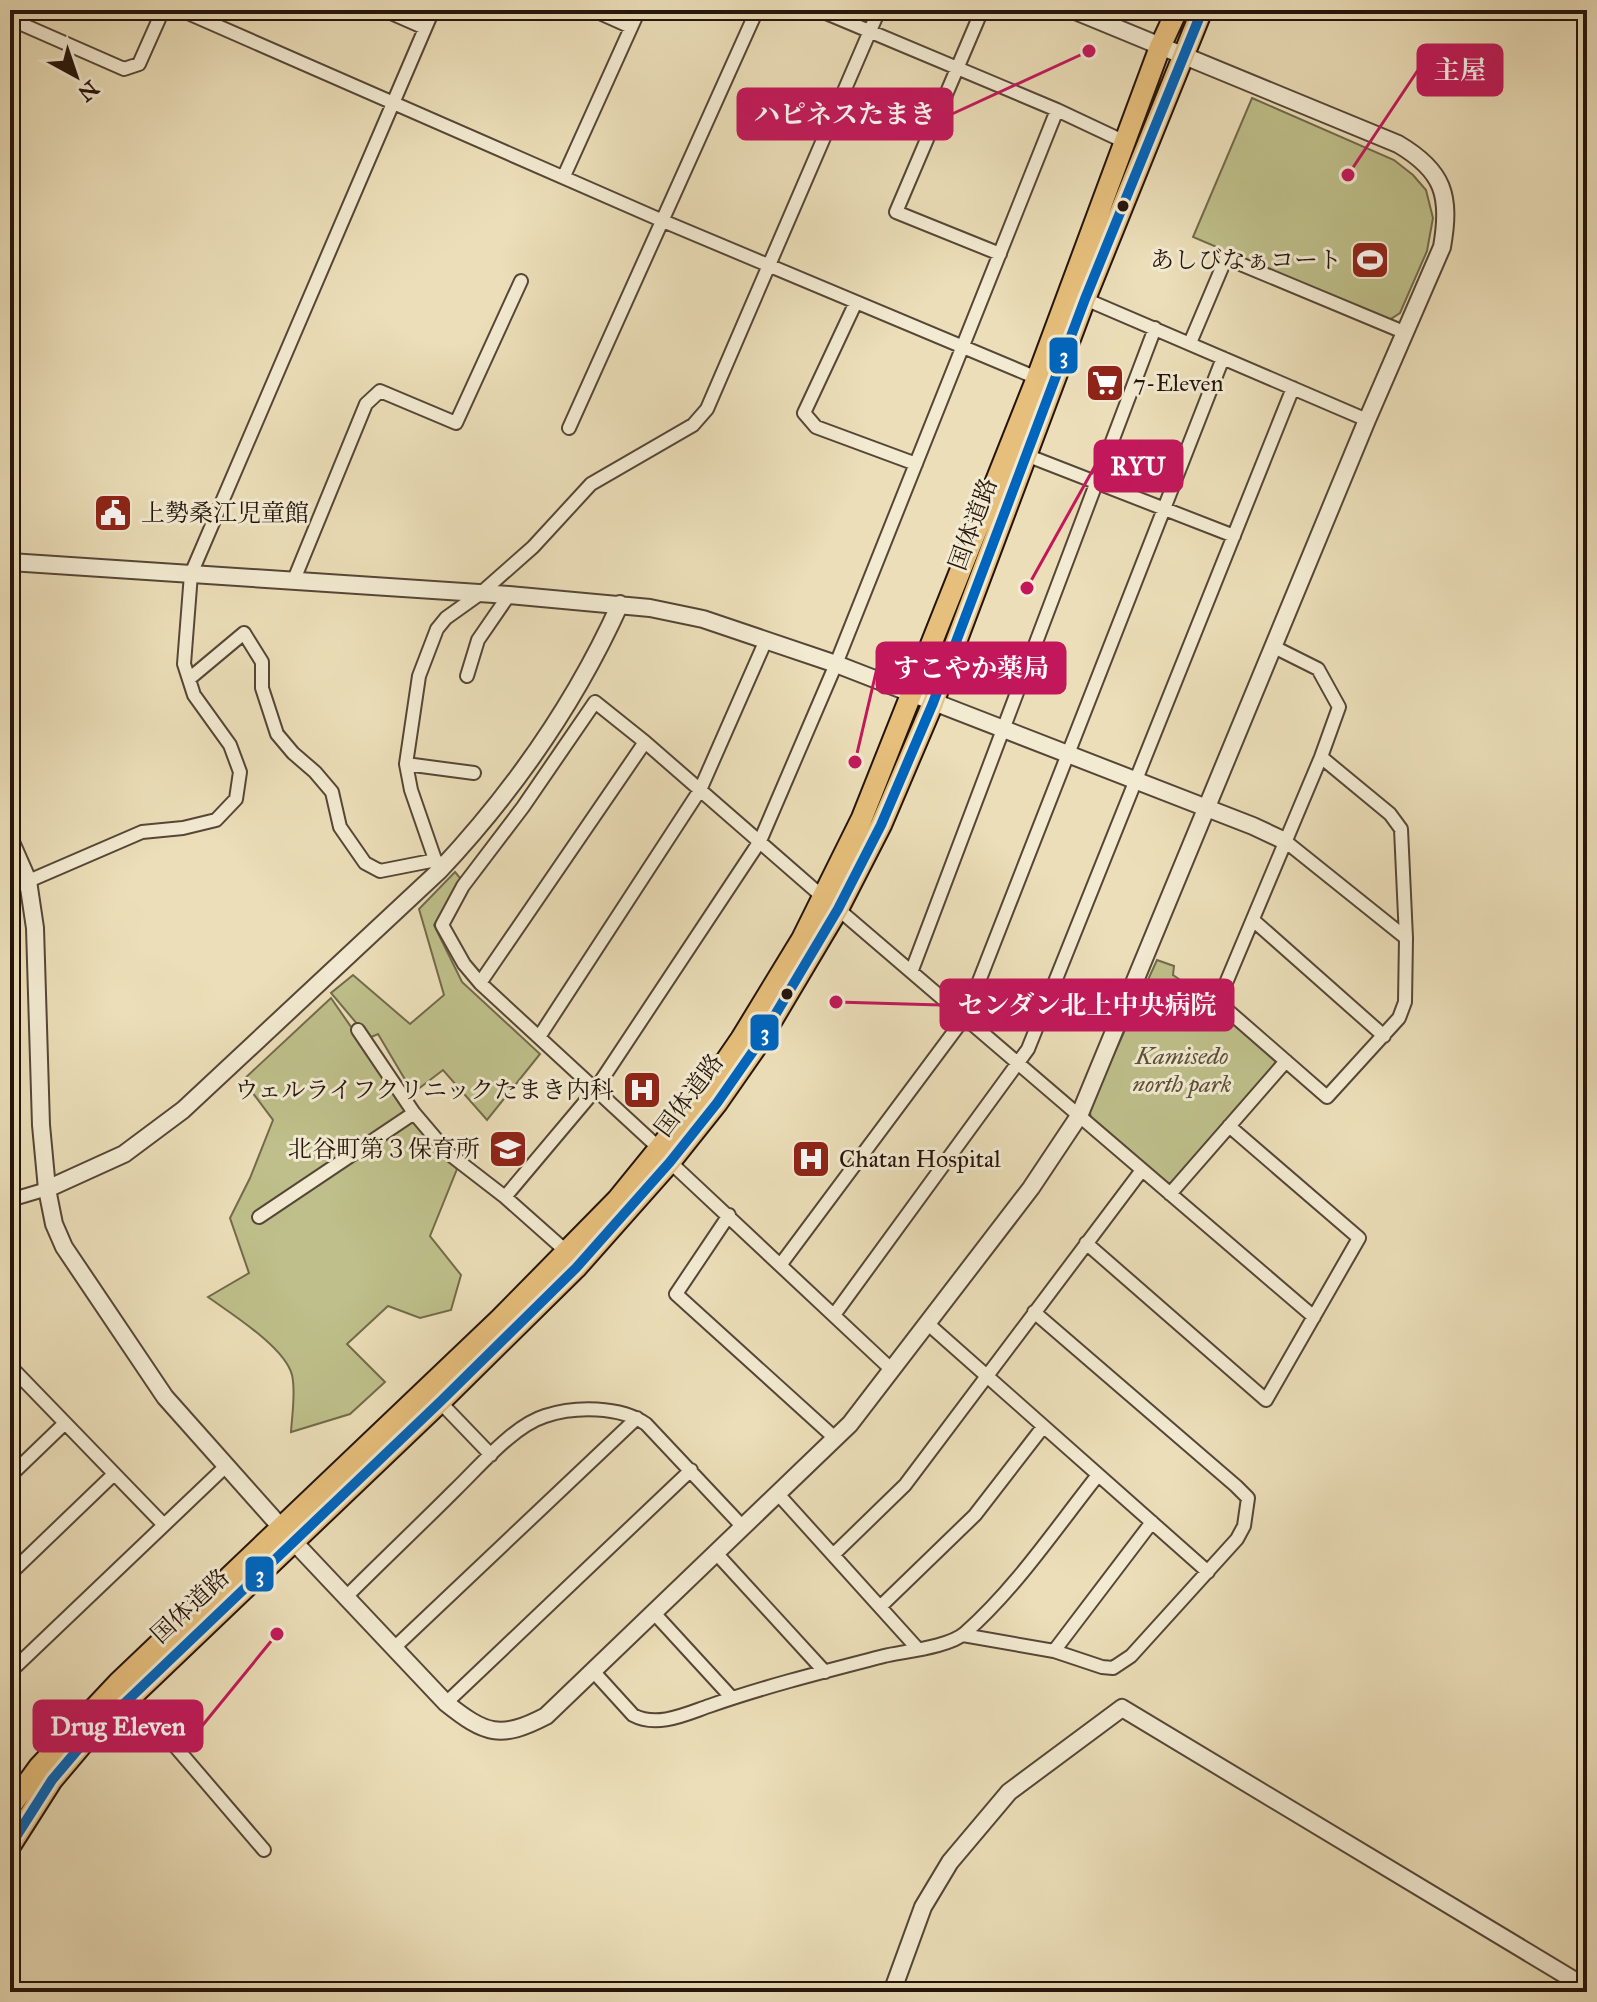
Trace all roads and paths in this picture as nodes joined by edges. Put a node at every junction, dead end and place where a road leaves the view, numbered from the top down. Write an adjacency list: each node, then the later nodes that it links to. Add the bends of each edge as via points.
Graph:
1 (163, 10): 14 (street, via 139,64 124,69)
2 (181, 10): 21 (street)
3 (384, 10): 16 (street)
4 (433, 10): 16 (street)
5 (593, 10): 15 (street)
6 (639, 10): 15 (street)
7 (757, 10): 25 (street)
8 (819, 10): 17 (street)
9 (879, 10): 17 (street)
10 (982, 10): 20 (street)
11 (1073, 10): 18 (street)
12 (1177, 10): 18 (main road, 国体道路)
13 (1202, 10): 19 (main road, 国体道路)
14 (10, 19)
15 (631, 27): 24 (street)
16 (425, 28): 21 (street)
17 (869, 32): 20 (street); 27 (street)
18 (1160, 47): 19 (street); 23 (main road, 国体道路)
19 (1182, 56): 29 (main road, 国体道路); 32 (street, via 1398,144 1433,171 1447,217 1442,247)
20 (957, 68): 22 (street); 26 (street, via 896,212)
21 (393, 103): 24 (street); 46 (street)
22 (1057, 110): 23 (street); 26 (street)
23 (1125, 142): 36 (main road, 国体道路)
24 (564, 176): 25 (street)
25 (663, 221): 27 (street); 39 (street)
26 (1000, 254): 34 (street)
27 (767, 265): 30 (street); 48 (street, via 707,409 693,425 591,484)
28 (521, 281): 47 (street, via 456,423 380,391 366,404)
29 (1085, 299): 31 (street); 40 (main road, 国体道路)
30 (856, 302): 34 (street); 41 (street, via 804,413 816,427)
31 (1155, 328): 33 (street); 42 (street)
32 (1406, 333): 33 (street, via 1226,258); 38 (street)
33 (1190, 343): 35 (street)
34 (962, 348): 36 (street); 41 (street)
35 (1223, 358): 37 (street); 43 (street)
36 (1037, 378): 56 (main road, 国体道路)
37 (1293, 388): 38 (street); 44 (street)
38 (1367, 420): 52 (street)
39 (569, 428)
40 (1026, 455): 42 (street); 57 (main road, 国体道路)
41 (916, 464): 53 (street)
42 (1095, 483): 43 (street); 58 (street)
43 (1163, 510): 44 (street); 60 (street)
44 (1234, 536): 64 (street)
45 (10, 562): 46 (street)
46 (191, 574): 47 (street); 55 (street, via 184,664)
47 (293, 582): 48 (street)
48 (481, 593): 49 (street); 62 (street, via 437,629 419,676)
49 (509, 595): 50 (street); 54 (street, via 478,640)
50 (620, 604): 51 (street, via 703,619); 70 (street, via 592,663 543,743 505,796)
51 (766, 640): 53 (street); 65 (street)
52 (1274, 647): 61 (street, via 1318,669 1335,697 1339,707); 66 (street)
53 (836, 664): 56 (street); 68 (street)
54 (467, 676)
55 (189, 679): 70 (street, via 244,633 262,662 262,688 277,734 332,792 340,827 365,863 380,871); 71 (street, via 194,695 230,745 240,772 236,799 216,820 142,832)
56 (912, 695): 57 (street); 73 (main road, 国体道路)
57 (933, 703): 58 (street); 73 (main road, 国体道路, via 881,825)
58 (1002, 729): 60 (street); 76 (street)
59 (645, 742): 65 (street); 77 (street); 77 (street, via 595,702 463,886 442,925)
60 (1068, 755): 64 (street); 78 (street)
61 (1321, 757): 69 (street); 75 (street, via 1401,829)
62 (406, 764): 63 (street); 70 (street)
63 (474, 773)
64 (1137, 781): 66 (street); 83 (street)
65 (700, 790): 68 (street); 81 (street)
66 (1208, 809): 69 (street); 86 (street)
67 (10, 840): 71 (street)
68 (760, 841): 73 (street); 84 (street)
69 (1285, 841): 74 (street); 75 (street)
70 (438, 865): 90 (street, via 183,1110 124,1154)
71 (28, 881): 72 (street); 90 (street, via 35,928)
72 (10, 889)
73 (831, 904): 76 (street); 88 (main road, 国体道路, via 756,1047 717,1103)
74 (1253, 920): 80 (street); 82 (street, via 1218,1002)
75 (1406, 938): 80 (street, via 1405,1002)
76 (912, 970): 78 (street)
77 (480, 983): 81 (street)
78 (965, 1017): 83 (street); 98 (street)
79 (358, 1030): 85 (street)
80 (1384, 1036): 82 (street, via 1327,1097)
81 (539, 1037): 84 (street)
82 (1286, 1061): 87 (street)
83 (1018, 1064): 86 (street); 100 (street)
84 (595, 1090): 88 (street); 92 (street)
85 (414, 1113): 92 (street, via 448,1153); 95 (street)
86 (1079, 1116): 89 (street); 102 (street)
87 (1229, 1126): 91 (street); 101 (street, via 1359,1238)
88 (665, 1156): 94 (street); 97 (main road, 国体道路); 106 (main road, 国体道路, via 576,1268)
89 (1142, 1170): 91 (street); 96 (street)
90 (47, 1189): 93 (street); 112 (street, via 54,1224 75,1264 165,1397)
91 (1170, 1194): 101 (street)
92 (505, 1197): 97 (street)
93 (10, 1200)
94 (729, 1215): 98 (street); 110 (street, via 676,1294)
95 (259, 1217)
96 (1086, 1243): 99 (street); 101 (street, via 1266,1400)
97 (567, 1252): 120 (main road, 国体道路)
98 (781, 1264): 100 (street)
99 (1034, 1312): 105 (street); 125 (street, via 1248,1498 1242,1533)
100 (834, 1315): 104 (street)
101 (1314, 1317)
102 (927, 1323): 104 (street); 105 (street)
103 (10, 1366): 108 (street)
104 (892, 1370): 110 (street)
105 (985, 1376): 109 (street); 124 (street, via 905,1485)
106 (440, 1402): 111 (street); 122 (main road, 国体道路)
107 (637, 1418): 111 (street, via 590,1410 545,1416); 113 (street); 131 (street)
108 (64, 1424): 114 (street); 116 (street)
109 (1043, 1427): 115 (street); 128 (street, via 975,1515)
110 (836, 1439): 117 (street)
111 (491, 1455): 127 (street)
112 (226, 1466): 119 (street); 120 (street)
113 (691, 1470): 121 (street); 139 (street)
114 (114, 1474): 119 (street); 126 (street)
115 (1098, 1475): 118 (street); 130 (street, via 1019,1575)
116 (10, 1476)
117 (778, 1494): 121 (street); 124 (street)
118 (1152, 1522): 125 (street); 133 (street)
119 (164, 1525): 135 (street)
120 (280, 1526): 122 (street); 140 (main road, 国体道路, via 74,1729)
121 (743, 1527): 123 (street)
122 (295, 1543): 127 (street); 137 (main road, 国体道路)
123 (716, 1553): 129 (street); 136 (street)
124 (833, 1555): 128 (street)
125 (1208, 1572): 133 (street, via 1122,1664 1102,1667)
126 (10, 1574)
127 (346, 1597): 131 (street)
128 (880, 1607): 132 (street)
129 (654, 1613): 134 (street); 138 (street)
130 (963, 1635): 132 (street); 133 (street)
131 (394, 1648): 139 (street)
132 (917, 1648): 136 (street)
133 (1054, 1651)
134 (593, 1671): 138 (street, via 641,1720 678,1717); 139 (street, via 546,1716 506,1732 472,1724)
135 (10, 1672)
136 (825, 1672): 138 (street)
137 (132, 1696): 141 (main road, 国体道路, via 52,1780); 142 (street)
138 (732, 1698)
139 (446, 1703)
140 (10, 1807)
141 (10, 1846)
142 (264, 1850)
143 (1587, 1988): 144 (street, via 1122,1708 1009,1792 959,1850 923,1907)
144 (892, 1992)

